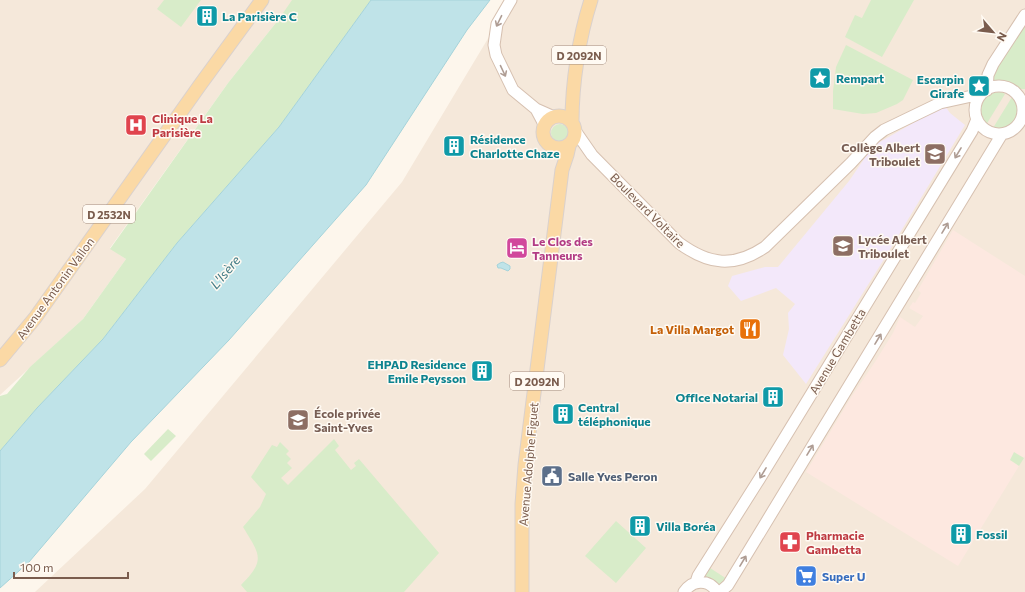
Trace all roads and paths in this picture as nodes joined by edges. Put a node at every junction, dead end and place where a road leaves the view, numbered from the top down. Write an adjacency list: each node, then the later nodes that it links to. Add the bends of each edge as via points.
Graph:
1 (262, 0): 15 (main road, Avenue Antonin Vallon / D 2532N, via 35,318)
2 (511, 0): 11 (main road, one-way to 11, via 497,24 494,44 496,55 513,90)
3 (585, 0): 5 (main road, D 2092N)
4 (591, 0): 5 (main road, D 2092N)
5 (586, 14): 8 (main road, D 2092N)
6 (1025, 15): 7 (main road, via 992,64)
7 (984, 92): 9 (main road, Boulevard Voltaire); 10 (main road, via 977,102); 12 (main road, via 999,86 1012,89 1020,99)
8 (572, 97): 11 (main road, D 2092N, via 568,106); 14 (main road, D 2092N)
9 (962, 98): 10 (main road); 14 (main road, Boulevard Voltaire, via 940,103 884,130 765,247 754,254 732,260 710,260 691,252 592,155)
10 (976, 114): 13 (main road, via 979,124 986,131); 16 (main road, Avenue Gambetta, one-way to 16, via 969,134)
11 (553, 120): 14 (main road, via 564,117); 14 (main road, via 543,135 545,140 552,147)
12 (1023, 120): 13 (main road, via 1011,132)
13 (1002, 134): 19 (main road, one-way to 13, via 728,585)
14 (569, 138): 17 (main road, Avenue Adolphe Figuet / D 2092N, via 560,157 562,170 525,465 522,504)
15 (0, 360)
16 (696, 582): 18 (main road, Avenue Gambetta, via 690,584); 19 (main road, via 709,583)
17 (522, 592)
18 (684, 592)
19 (719, 592)

